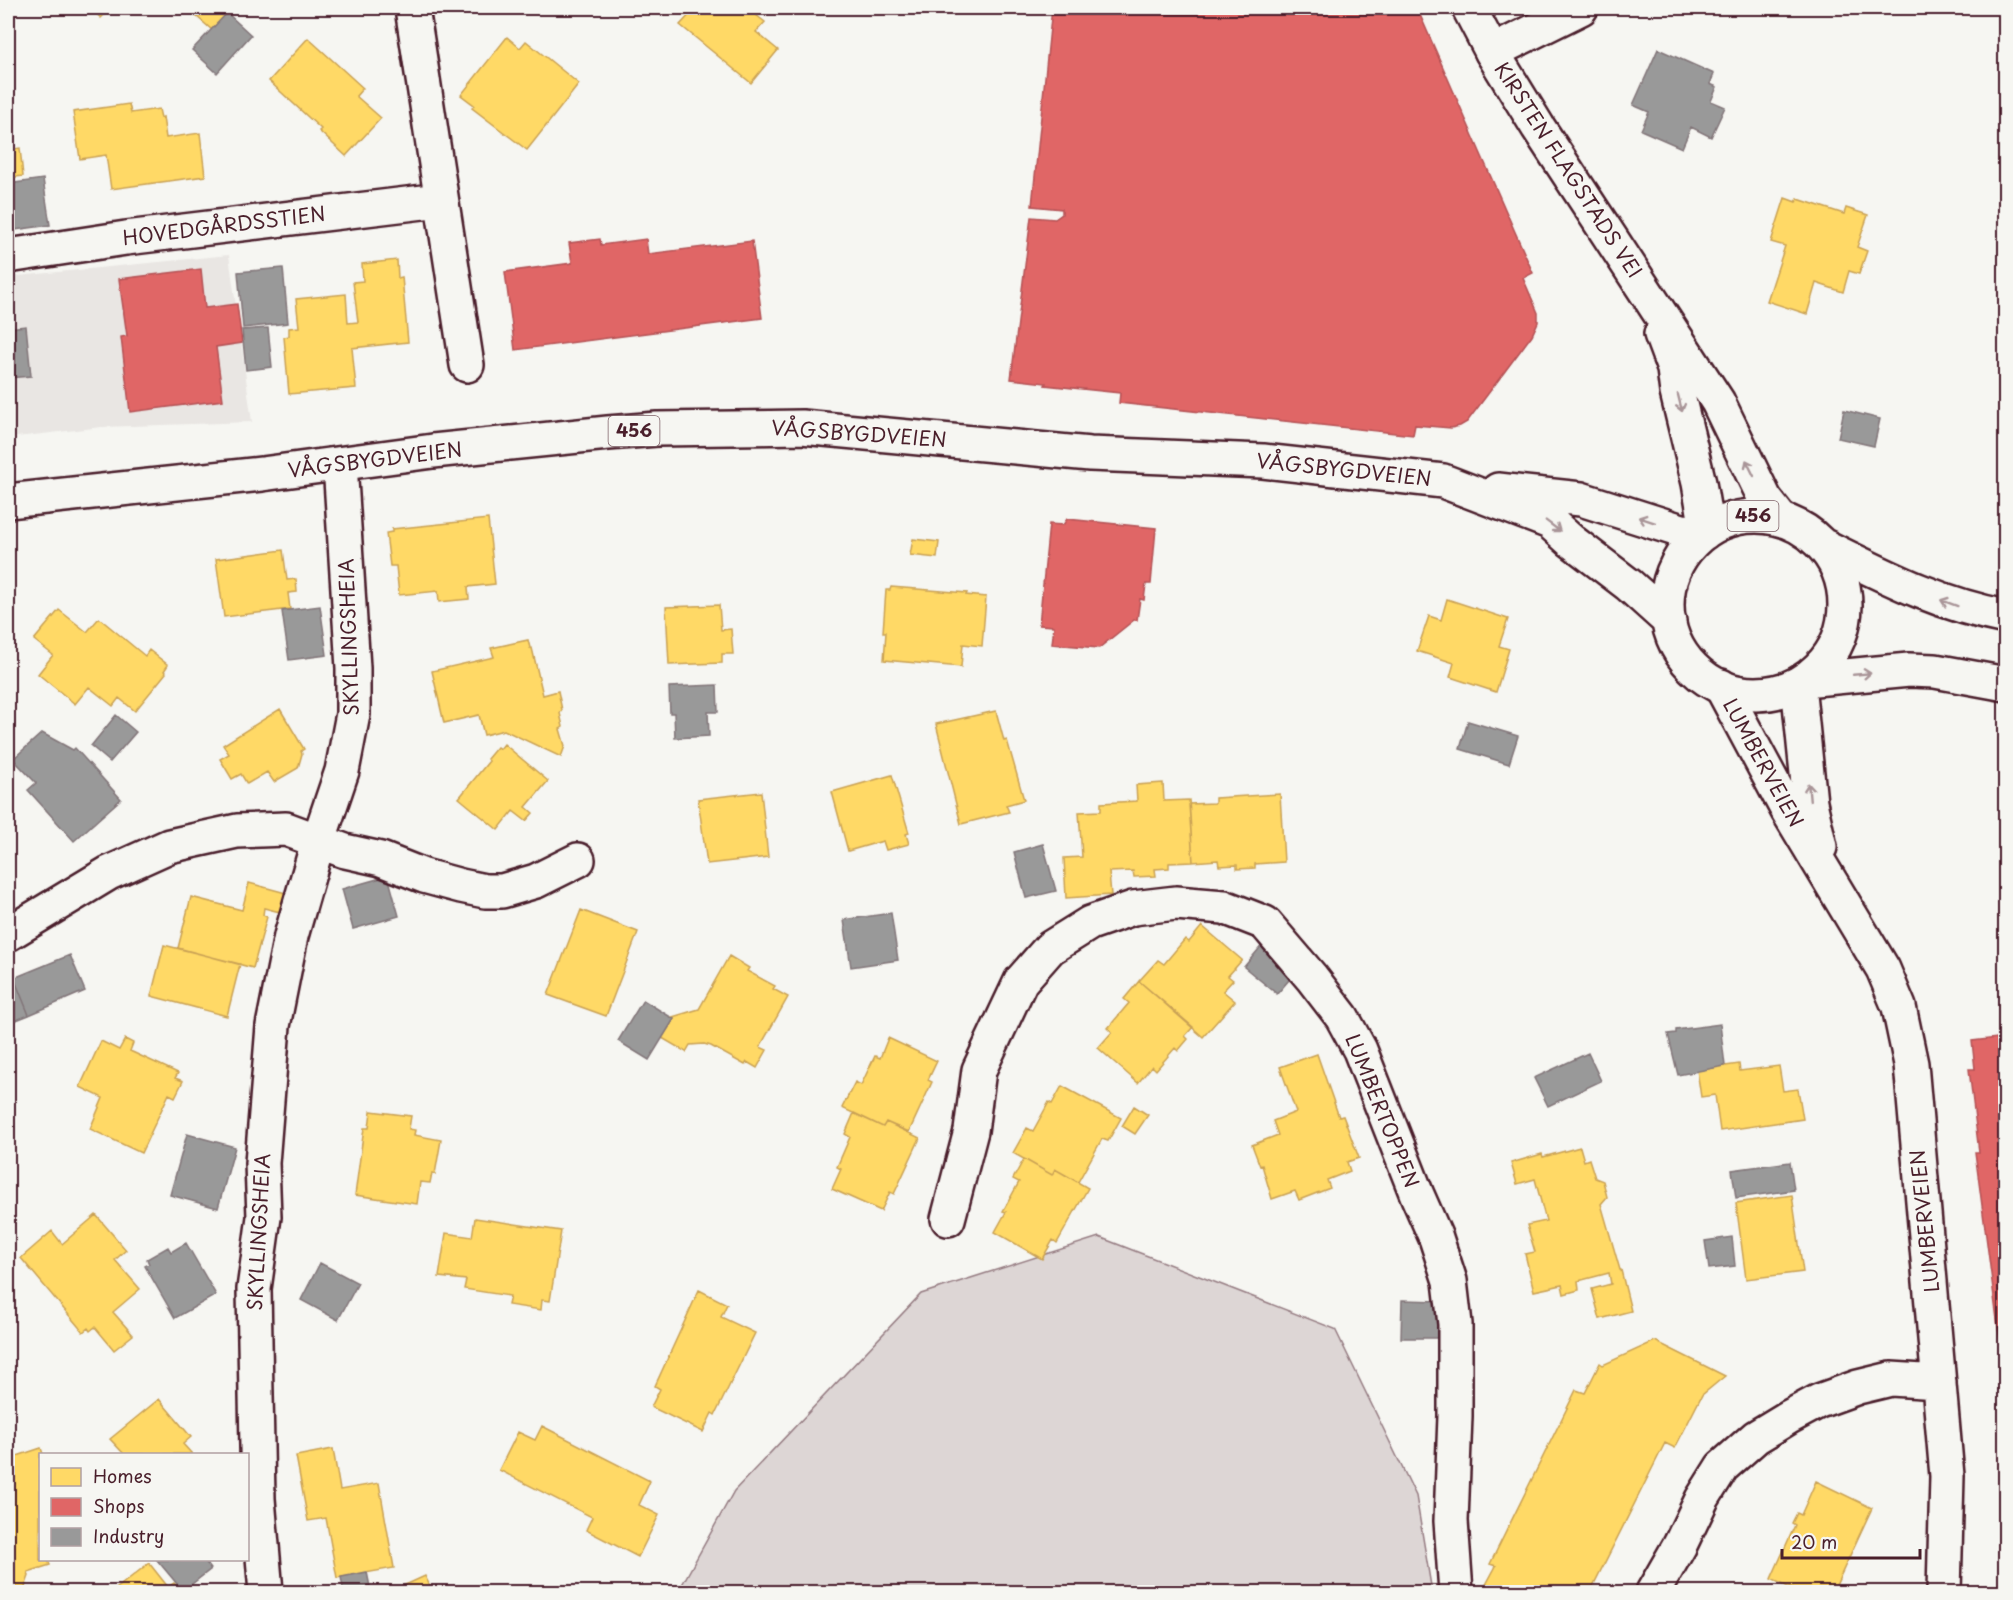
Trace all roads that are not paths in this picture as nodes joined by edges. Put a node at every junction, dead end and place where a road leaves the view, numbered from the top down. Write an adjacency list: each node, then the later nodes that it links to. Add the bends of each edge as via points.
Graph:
1 (1469, 8): 4 (street, KIRSTEN FLAGSTADS VEI)
2 (1581, 8): 4 (street, KIRSTEN FLAGSTADS VEI)
3 (407, 11): 5 (street)
4 (1492, 52): 7 (street, KIRSTEN FLAGSTADS VEI)
5 (440, 200): 6 (street, HOVEDGÅRDSSTIEN); 8 (street)
6 (8, 256)
7 (1643, 288): 12 (street, KIRSTEN FLAGSTADS VEI, one-way to 7, via 1765,499 1718,402); 13 (street, KIRSTEN FLAGSTADS VEI, one-way to 13, via 1674,369 1699,483)
8 (467, 365)
9 (340, 464): 10 (street, VÅGSBYGDVEIEN / 456, via 657,429 802,427 1090,454 1263,461 1443,480); 11 (street, VÅGSBYGDVEIEN / 456); 20 (street, SKYLLINGSHEIA, via 353,714 342,771)
10 (1461, 486): 13 (street, VÅGSBYGDVEIEN / 456, one-way to 10, via 1682,531 1581,499); 16 (street, VÅGSBYGDVEIEN / 456, one-way to 16, via 1550,522)
11 (8, 501)
12 (1780, 518): 13 (street, 456, via 1742,517); 14 (street, 456, via 1804,529)
13 (1705, 531): 16 (street, 456, via 1673,572 1667,605)
14 (1824, 546): 15 (street, 456, one-way to 14, via 1961,607 1917,591); 17 (street, 456, via 1838,567 1845,592 1845,618 1838,642 1824,664)
15 (2006, 617)
16 (1669, 621): 19 (street, 456, via 1687,660)
17 (1801, 682): 18 (street, 456, one-way to 18, via 1909,670); 19 (street, 456, via 1760,694); 22 (street, LUMBERVEIEN, one-way to 17, via 1810,802)
18 (2006, 684)
19 (1721, 686): 22 (street, LUMBERVEIEN, via 1788,811)
20 (318, 842): 21 (street, via 485,891 502,891 536,880); 23 (street, via 286,829 237,831 169,846 110,873); 26 (street, SKYLLINGSHEIA, via 291,936 273,1026 262,1163 264,1217 254,1289 258,1500)
21 (578, 860)
22 (1825, 870): 25 (street, LUMBERVEIEN, via 1884,969 1906,1035)
23 (8, 934)
24 (948, 1219): 27 (street, LUMBERTOPPEN, via 971,1131 979,1070 1021,981 1050,948 1090,924 1133,908 1176,903 1224,907 1265,923 1342,1017 1360,1050 1450,1281 1455,1324 1451,1521)
25 (1939, 1382): 28 (street, via 1891,1379 1858,1387 1819,1401 1756,1437 1722,1467); 29 (street, LUMBERVEIEN, via 1947,1476)
26 (266, 1593)
27 (1456, 1593)
28 (1653, 1593)
29 (1944, 1593)

